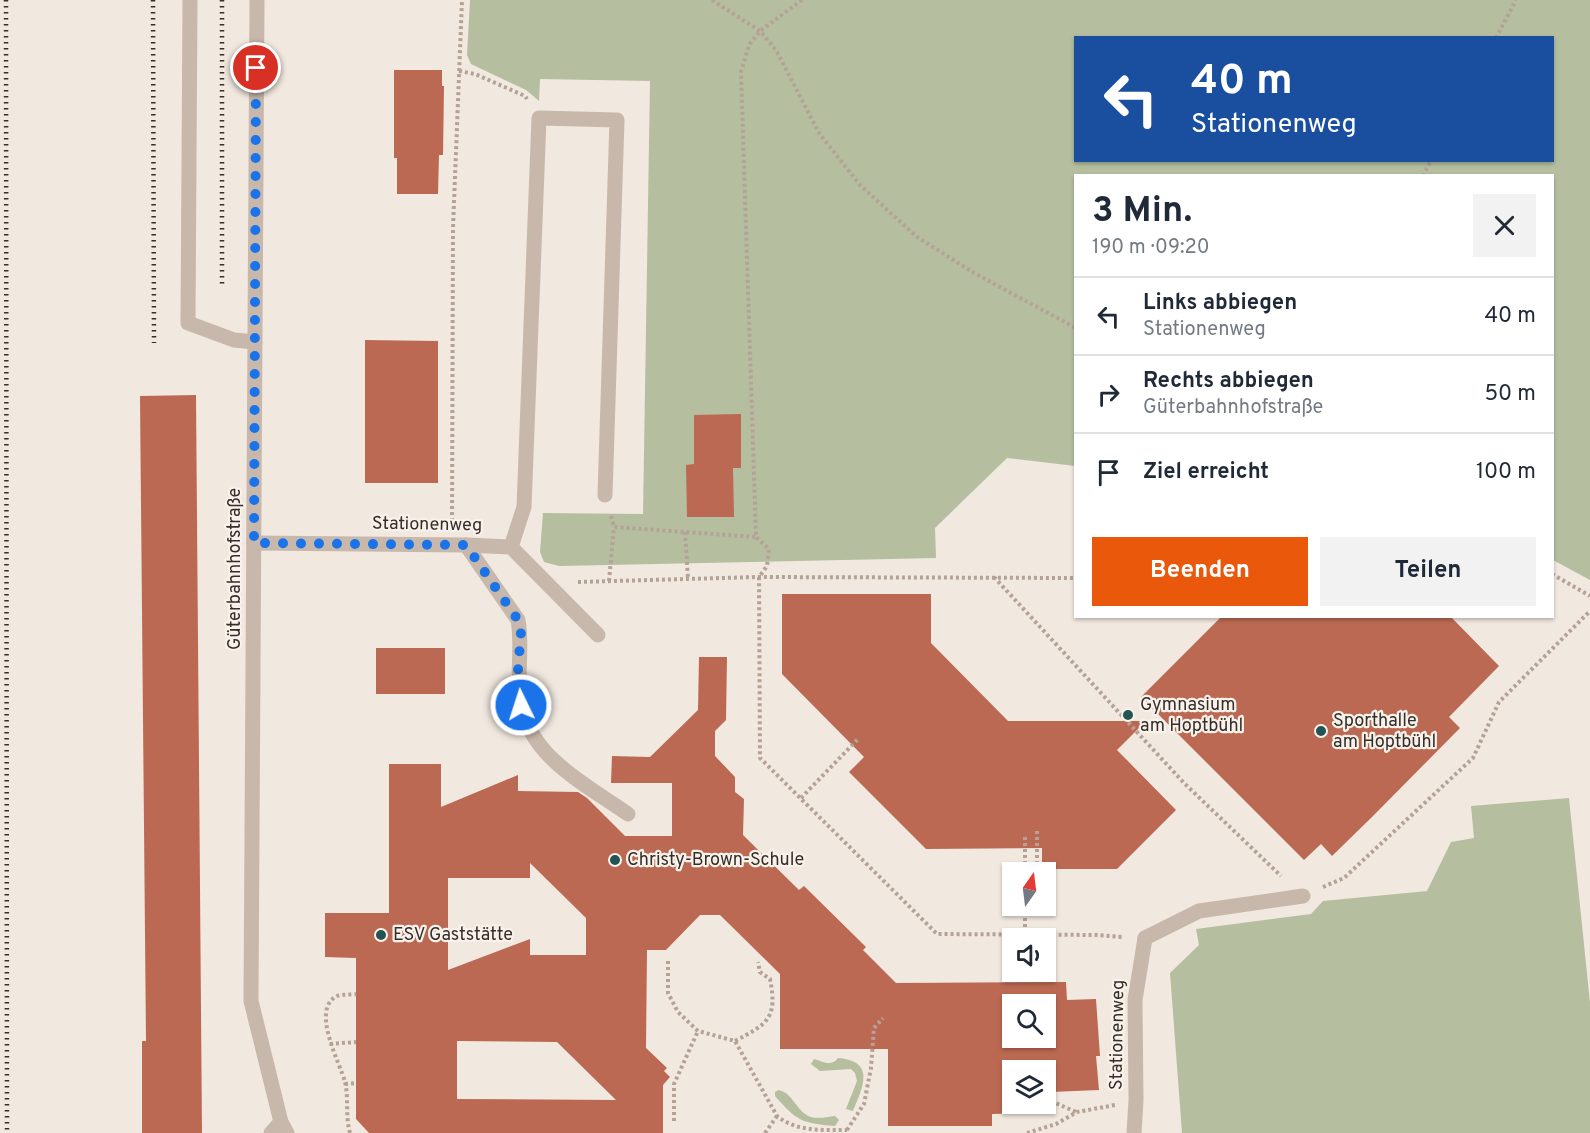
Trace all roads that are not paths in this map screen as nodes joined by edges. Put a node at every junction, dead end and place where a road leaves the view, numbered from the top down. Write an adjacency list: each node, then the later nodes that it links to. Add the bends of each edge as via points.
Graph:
1 (190, 0): 3 (street, via 188,323 234,340)
2 (257, 0): 3 (street, Güterbahnhofstraße)
3 (255, 342): 5 (street, Güterbahnhofstraße)
4 (605, 495): 7 (street, via 617,120 539,118 524,507)
5 (254, 543): 6 (street, Stationenweg); 11 (street, Güterbahnhofstraße, via 251,1001)
6 (459, 545): 7 (street, Stationenweg); 9 (street, via 518,620 521,705 533,736 556,764)
7 (511, 547): 8 (street)
8 (598, 635)
9 (628, 814)
10 (1303, 896): 12 (street, Stationenweg, via 1199,911 1145,938 1135,1000)
11 (280, 1129)
12 (1134, 1133)

